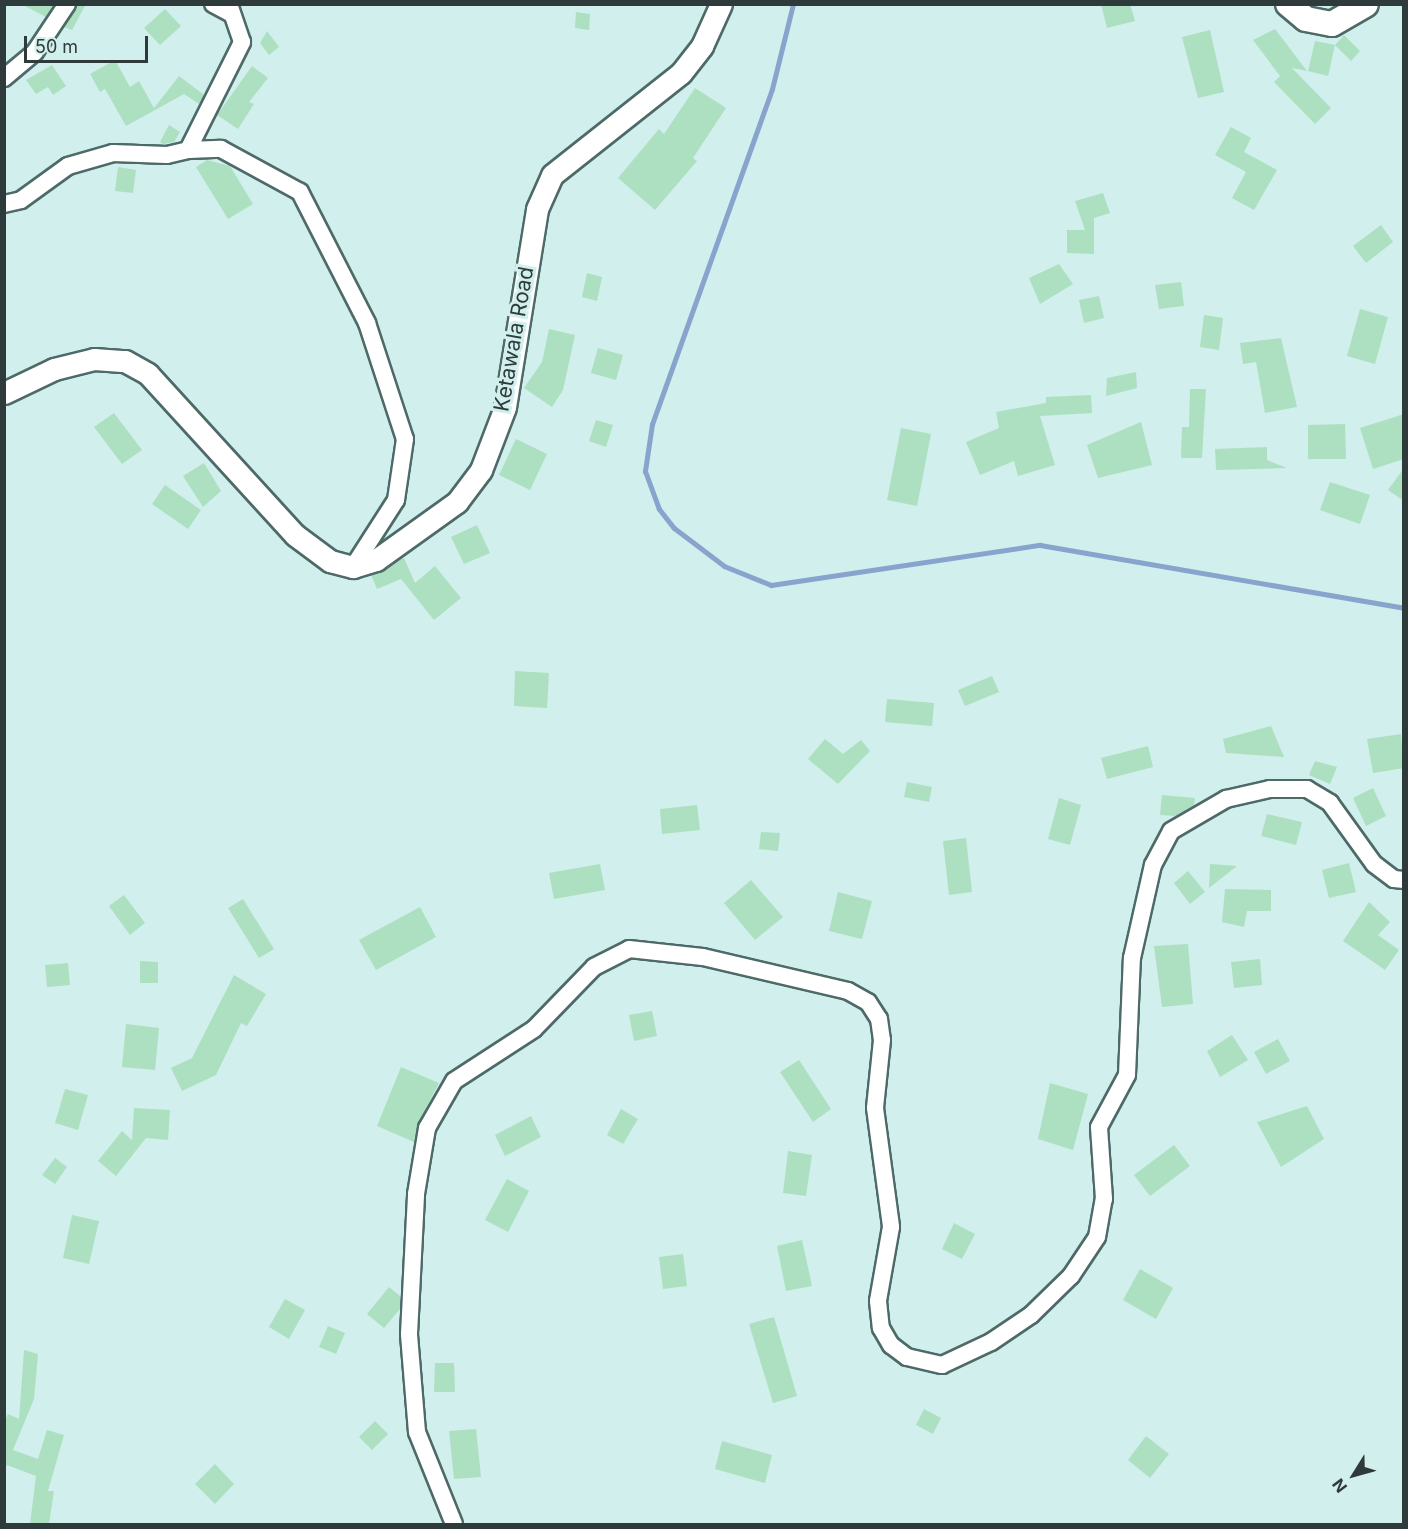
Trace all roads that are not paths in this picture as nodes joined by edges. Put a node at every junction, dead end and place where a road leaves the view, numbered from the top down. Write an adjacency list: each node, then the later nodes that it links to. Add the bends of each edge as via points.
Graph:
1 (67, 4): 7 (street, via 35,52)
2 (213, 4): 6 (street)
3 (721, 4): 11 (main road, Ketawala Road, via 702,46 681,73 565,161 543,190 505,407 481,470 457,502 398,548)
4 (1288, 4): 5 (highway, via 1306,19 1332,24)
5 (1366, 4)
6 (229, 9): 8 (street, via 242,42)
7 (4, 78)
8 (188, 150): 9 (street, via 167,155 113,153 68,166 21,200); 11 (street, via 221,149 300,192 367,323 405,440 396,500)
9 (4, 204)
10 (4, 393): 11 (main road, via 54,369 94,359 125,361 148,374 295,535 330,561)
11 (353, 567)
12 (1404, 880): 13 (street, via 1394,879 1374,864 1330,803 1307,789 1270,789 1227,799 1171,831 1153,865 1132,958 1127,1075 1099,1127 1104,1199 1096,1238 1071,1276 1031,1315 991,1342 942,1365 907,1357 891,1345 881,1328 878,1301 891,1227 875,1108 882,1040 879,1019 868,1002 848,991 703,957 629,949 594,967 534,1029 454,1082 427,1128 416,1194 409,1334 417,1432)
13 (454, 1524)

